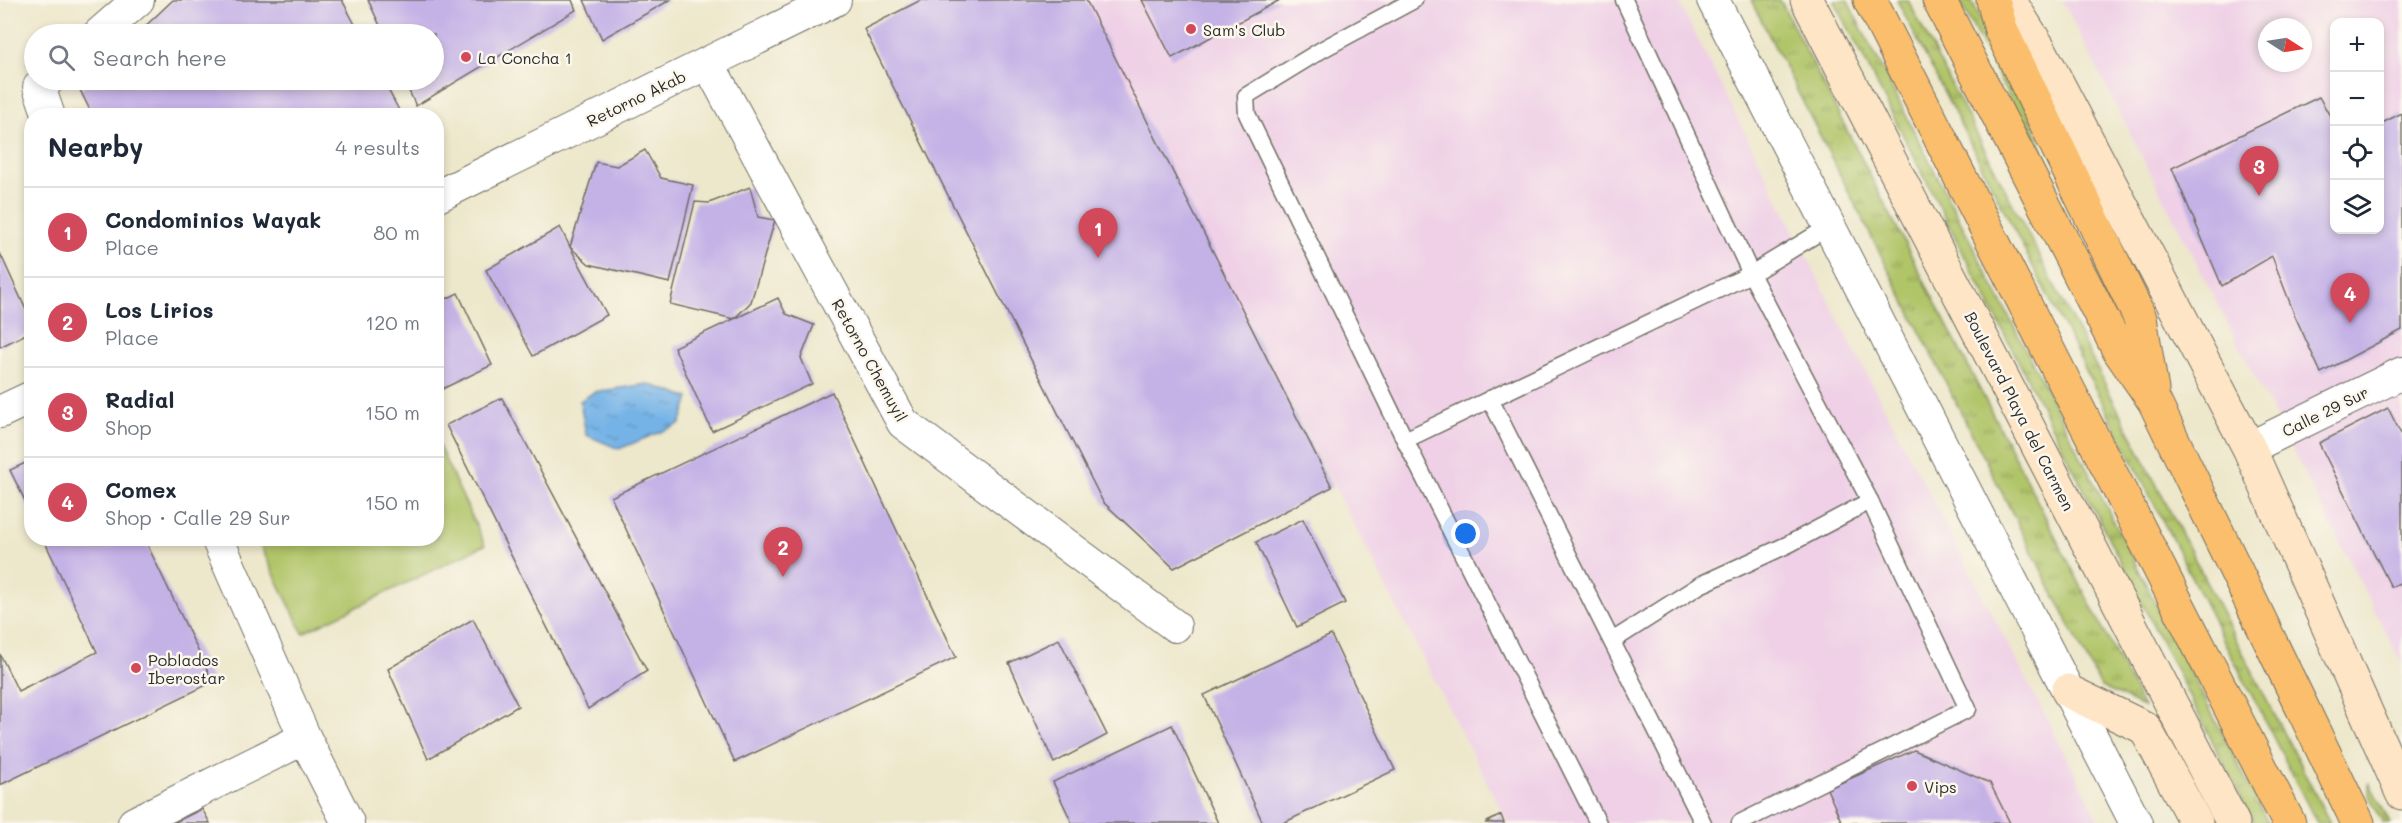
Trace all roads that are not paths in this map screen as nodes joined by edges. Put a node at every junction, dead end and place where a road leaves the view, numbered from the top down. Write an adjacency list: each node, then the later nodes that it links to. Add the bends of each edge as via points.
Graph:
1 (138, 0): 11 (street)
2 (835, 0): 12 (street, Retorno Akab)
3 (1414, 0): 23 (lane, via 1246,96 1246,114)
4 (1624, 0): 17 (lane)
5 (1713, 0): 16 (street)
6 (1806, 0): 39 (main road, Boulevard Playa del Carmen)
7 (1870, 0): 40 (highway)
8 (1939, 0): 21 (highway, via 2118,349)
9 (1993, 0): 21 (highway, via 2001,30 2139,318)
10 (2009, 0): 24 (main road, via 2039,48)
11 (110, 24)
12 (708, 63): 15 (street, Retorno Akab); 27 (street, Retorno Chemuyil, via 903,423)
13 (40, 90): 14 (street)
14 (46, 108)
15 (444, 193)
16 (1830, 226): 17 (lane); 29 (street)
17 (1751, 274): 19 (lane); 25 (lane)
18 (2402, 373): 24 (street, Calle 29 Sur)
19 (1490, 399): 23 (lane); 28 (lane)
20 (24, 401): 22 (street)
21 (2154, 401): 41 (highway)
22 (0, 412)
23 (1405, 440): 34 (lane)
24 (2249, 448): 31 (main road)
25 (1870, 501): 28 (lane, via 1700,585); 36 (lane, via 1968,709)
26 (221, 546): 30 (street)
27 (1175, 626)
28 (1612, 641): 35 (lane)
29 (2068, 691): 37 (street); 38 (main road, via 2145,728)
30 (305, 738): 32 (street); 33 (street)
31 (2402, 793)
32 (134, 823)
33 (348, 823)
34 (1598, 823)
35 (1703, 823)
36 (1740, 823)
37 (2136, 823)
38 (2196, 823)
39 (2233, 823)
40 (2289, 823)
41 (2358, 823)

